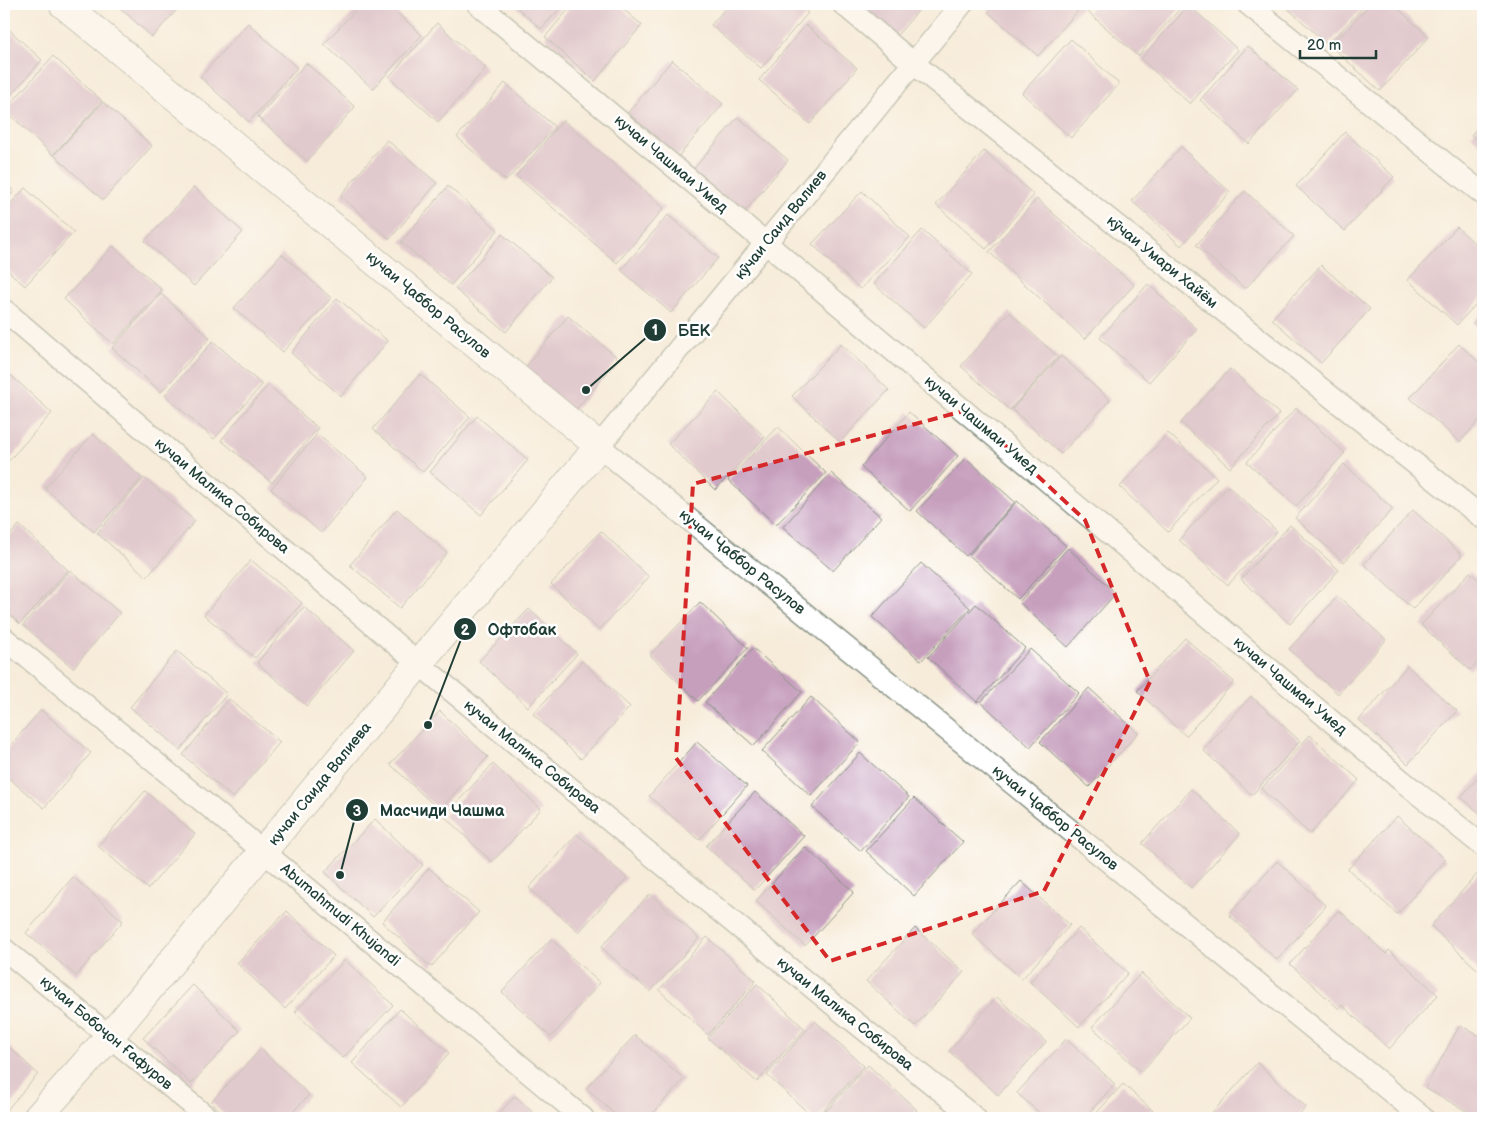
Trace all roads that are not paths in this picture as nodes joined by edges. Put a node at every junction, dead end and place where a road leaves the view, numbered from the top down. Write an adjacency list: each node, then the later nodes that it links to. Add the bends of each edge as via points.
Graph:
1 (63, 4): 10 (street, кучаи Ҷаббор Расулов)
2 (478, 4): 8 (street, кучаи Чашмаи Умед)
3 (843, 4): 6 (street, кӯчаи Умари Хайём)
4 (962, 4): 6 (street, кӯчаи Саид Валиев)
5 (1248, 4): 7 (street)
6 (913, 64): 8 (street, кӯчаи Саид Валиев); 11 (street, кӯчаи Умари Хайём)
7 (1483, 194)
8 (766, 243): 10 (street, кӯчаи Саид Валиев); 14 (street, кучаи Чашмаи Умед)
9 (4, 310): 13 (street, кучаи Малика Собирова)
10 (599, 446): 13 (street, кучаи Саида Валиева); 22 (street, кучаи Ҷаббор Расулов)
11 (1483, 518)
12 (4, 638): 15 (street, Abumahmudi Khujandi)
13 (418, 663): 15 (street, кучаи Саида Валиева); 21 (street, кучаи Малика Собирова)
14 (1483, 846)
15 (264, 852): 17 (street, кучаи Саида Валиева); 20 (street, Abumahmudi Khujandi)
16 (4, 949): 17 (street, кучаи Бобоҷон Ғафуров)
17 (110, 1036): 18 (street, кучаи Саида Валиева); 19 (street, кучаи Бобоҷон Ғафуров)
18 (37, 1118)
19 (208, 1118)
20 (583, 1118)
21 (975, 1118)
22 (1423, 1118)

